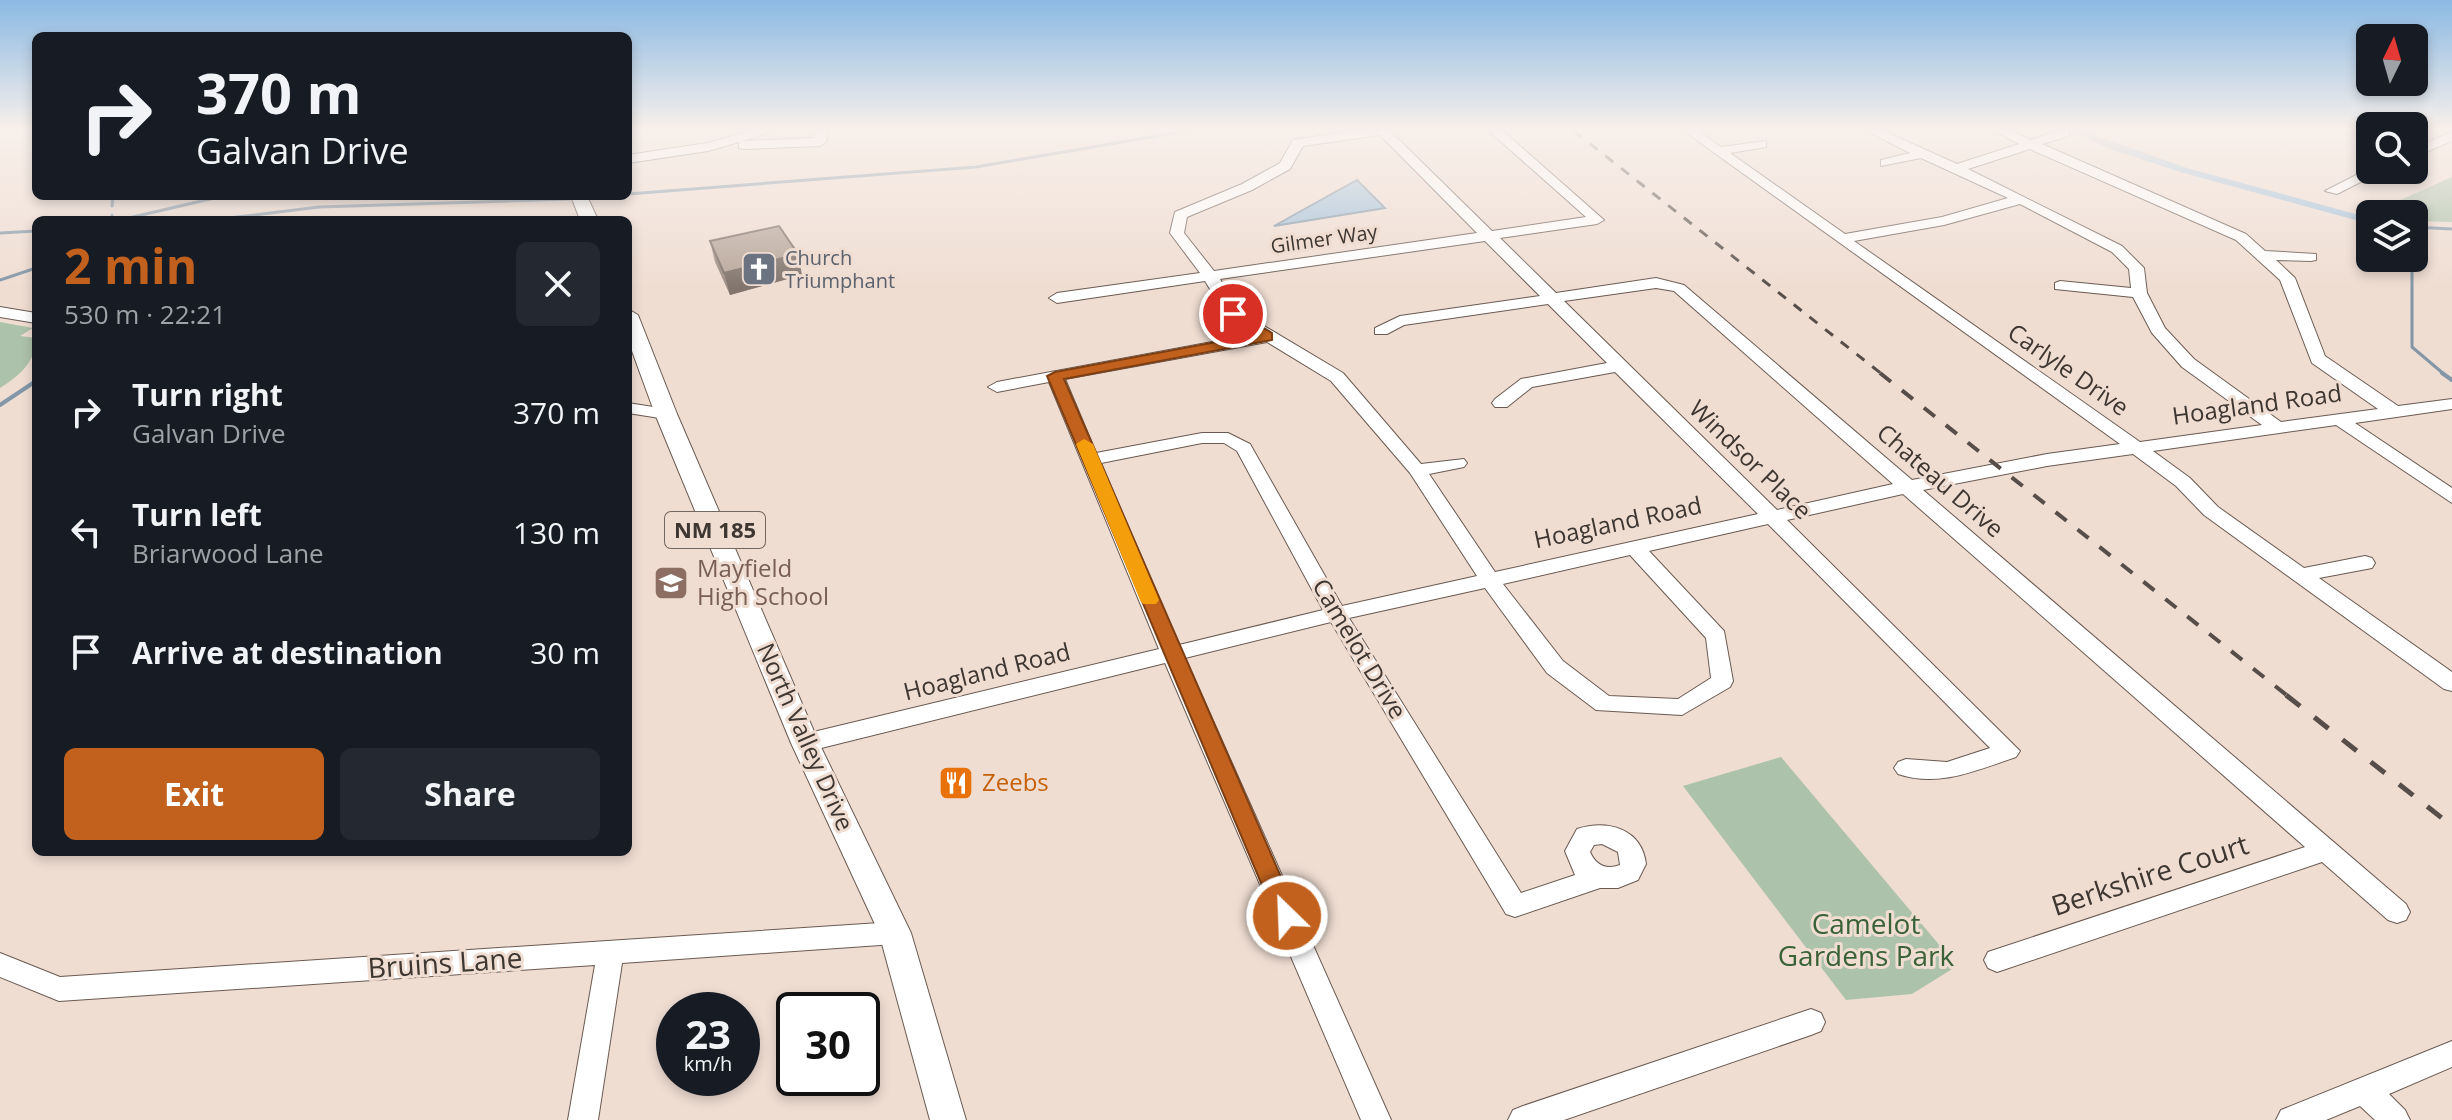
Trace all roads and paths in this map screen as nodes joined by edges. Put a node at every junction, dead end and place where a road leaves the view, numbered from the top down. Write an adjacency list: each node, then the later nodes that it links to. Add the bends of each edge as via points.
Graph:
1 (1254, 183): 14 (street, via 1180,215 1177,233)
2 (1436, 183): 10 (street, Windsor Place)
3 (1555, 183): 10 (street, Gilmer Way, via 1597,220)
4 (1764, 183): 11 (street, Carlyle Drive)
5 (1987, 183): 9 (street)
6 (2121, 183): 12 (street, via 2241,237)
7 (2349, 183): 8 (street)
8 (2332, 191)
9 (2021, 199): 11 (street, via 1944,221); 16 (street, via 2117,249 2136,268)
10 (1490, 235): 14 (street, Gilmer Way); 18 (street, Windsor Place)
11 (1840, 239): 34 (street, Carlyle Drive)
12 (2263, 255): 13 (street); 30 (street, via 2287,278 2318,359)
13 (2311, 257)
14 (1210, 276): 17 (street, Gilmer Way); 23 (street, via 1233,314)
15 (2060, 286): 16 (street)
16 (2139, 293): 33 (street, via 2158,330 2188,363)
17 (1057, 298)
18 (1551, 298): 22 (street, Chateau Drive, via 1400,321); 24 (street, Windsor Place); 40 (street, Chateau Drive, via 1656,283 1679,288)
19 (0, 312): 20 (street)
20 (32, 317)
21 (632, 325): 31 (main road, North Valley Drive / NM 185)
22 (1381, 331)
23 (1266, 337): 25 (street); 39 (street, via 1337,377)
24 (1618, 366): 27 (street, via 1527,383); 35 (street, Windsor Place)
25 (1055, 376): 26 (street); 37 (street)
26 (997, 387)
27 (1501, 403)
28 (2452, 404): 30 (street, Hoagland Road)
29 (632, 409): 31 (street)
30 (2393, 411): 32 (street, Hoagland Road)
31 (666, 414): 50 (main road, North Valley Drive / NM 185)
32 (2341, 421): 33 (street, Hoagland Road); 41 (street)
33 (2279, 429): 34 (street, Hoagland Road)
34 (2137, 448): 40 (street, Hoagland Road); 45 (street, Carlyle Drive, via 2211,511)
35 (1705, 450): 36 (street); 42 (street, Windsor Place)
36 (1681, 454)
37 (1091, 459): 47 (street, Camelot Drive, via 1202,438 1228,438 1244,448); 48 (street)
38 (1458, 463): 39 (street)
39 (1417, 470): 46 (street)
40 (1907, 487): 42 (street, Hoagland Road); 52 (street, Chateau Drive)
41 (2452, 497)
42 (1774, 515): 43 (street, Hoagland Road); 51 (street, Windsor Place, via 2008,751 1947,771)
43 (1634, 547): 46 (street, Hoagland Road); 46 (street, via 1716,636 1722,681 1682,707 1604,704 1555,667)
44 (2365, 563): 45 (street)
45 (2300, 575): 49 (street, Carlyle Drive)
46 (1489, 579): 47 (street, Hoagland Road)
47 (1336, 614): 48 (street, Hoagland Road); 53 (street, Camelot Drive, via 1515,906)
48 (1172, 654): 50 (street, Hoagland Road); 64 (street)
49 (2452, 683)
50 (805, 743): 55 (main road, North Valley Drive / NM 185)
51 (1906, 768)
52 (2324, 851): 54 (street, Chateau Drive); 57 (street, Berkshire Court)
53 (1600, 877)
54 (2397, 912)
55 (895, 933): 56 (street, Bruins Lane); 63 (main road, North Valley Drive / NM 185)
56 (610, 952): 58 (street, Bruins Lane, via 59,989); 62 (street)
57 (1997, 960)
58 (0, 965)
59 (1811, 1022): 65 (street)
60 (2452, 1054): 61 (street)
61 (2365, 1090): 66 (street); 67 (street)
62 (583, 1120)
63 (948, 1120)
64 (1376, 1120)
65 (1523, 1120)
66 (2291, 1120)
67 (2395, 1120)

